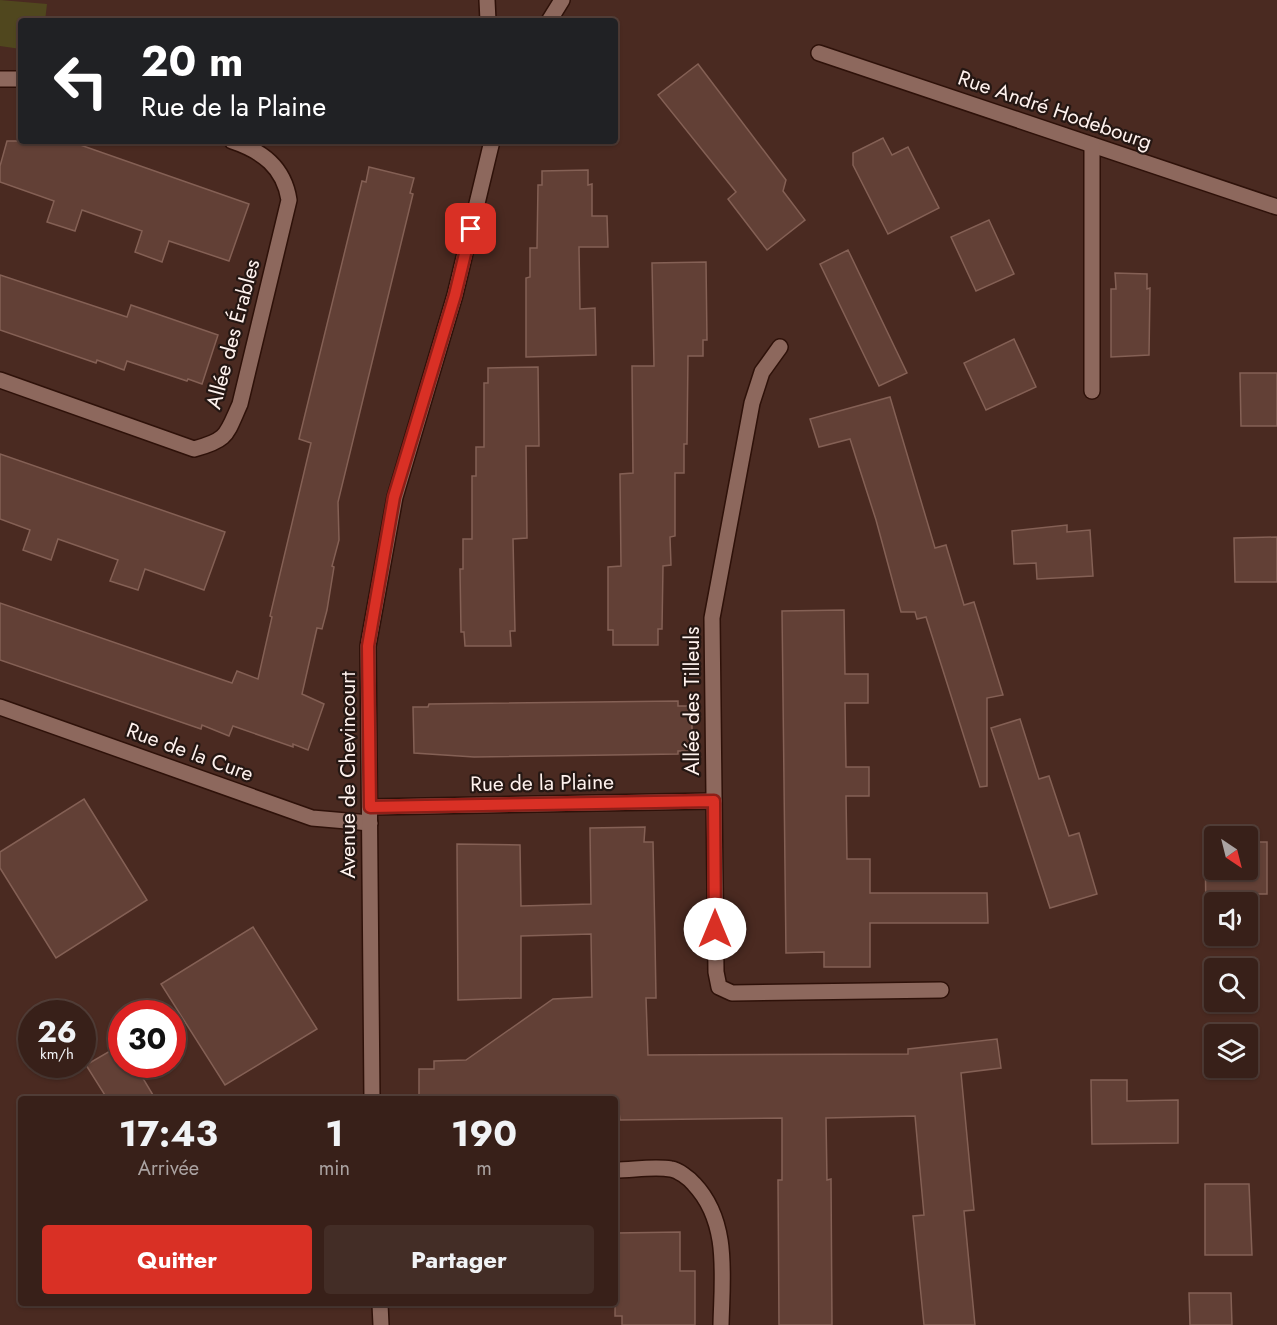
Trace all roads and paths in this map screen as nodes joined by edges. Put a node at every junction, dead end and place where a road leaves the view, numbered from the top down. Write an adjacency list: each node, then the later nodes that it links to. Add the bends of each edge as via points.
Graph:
1 (487, 0): 3 (street)
2 (562, 0): 4 (street)
3 (488, 18)
4 (551, 18)
5 (819, 53): 10 (street, Rue André Hodebourg)
6 (0, 79): 7 (street)
7 (18, 79)
8 (241, 144): 13 (street, Allée des Érables, via 258,150 286,183 289,200 240,404 218,443 194,449)
9 (491, 144): 17 (street, Avenue de Chevincourt, via 455,295 394,497 368,646)
10 (1092, 145): 11 (street, Rue André Hodebourg); 14 (street)
11 (1277, 207)
12 (780, 347): 16 (street, Allée des Tilleuls, via 762,372 752,403 712,618)
13 (0, 380)
14 (1092, 391)
15 (0, 707): 18 (street, Rue de la Cure, via 312,818)
16 (714, 801): 17 (street, Rue de la Plaine); 19 (street, Allée des Tilleuls, via 719,987 732,993)
17 (370, 807): 18 (street, Avenue de Chevincourt)
18 (370, 823): 20 (street, Avenue de Chevincourt)
19 (941, 990)
20 (372, 1096)
21 (618, 1170): 24 (street, via 672,1169 703,1193 722,1244)
22 (380, 1306): 23 (street)
23 (381, 1325)
24 (721, 1325)

